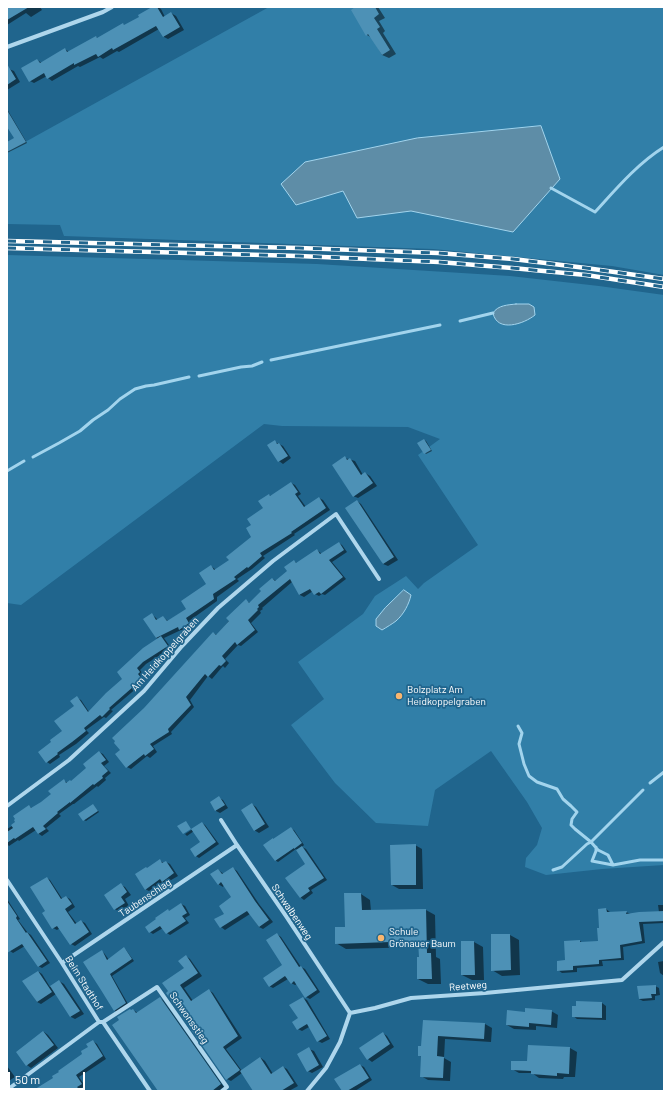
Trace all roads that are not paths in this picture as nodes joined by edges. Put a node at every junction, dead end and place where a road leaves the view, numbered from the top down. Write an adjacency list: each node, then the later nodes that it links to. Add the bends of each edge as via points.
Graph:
1 (112, 7): 2 (street)
2 (7, 47)
3 (379, 579): 4 (street, Am Heidkoppelgraben, via 336,514 273,561 218,608 144,691 69,760)
4 (7, 806)
5 (221, 820): 6 (street, Schwalbenweg)
6 (237, 845): 9 (street, Taubenschlag); 10 (street, Schwalbenweg)
7 (7, 880): 9 (street, Beim Stadthof)
8 (664, 942): 10 (street, Reetweg, via 622,980 411,998)
9 (62, 963): 11 (street, Beim Stadthof)
10 (350, 1012): 15 (street, via 340,1042 326,1068)
11 (101, 1022): 12 (street); 13 (street, Beim Stadthof); 14 (street, Schwonsstieg, via 157,987 227,1087)
12 (8, 1090)
13 (150, 1091)
14 (222, 1091)
15 (307, 1091)

